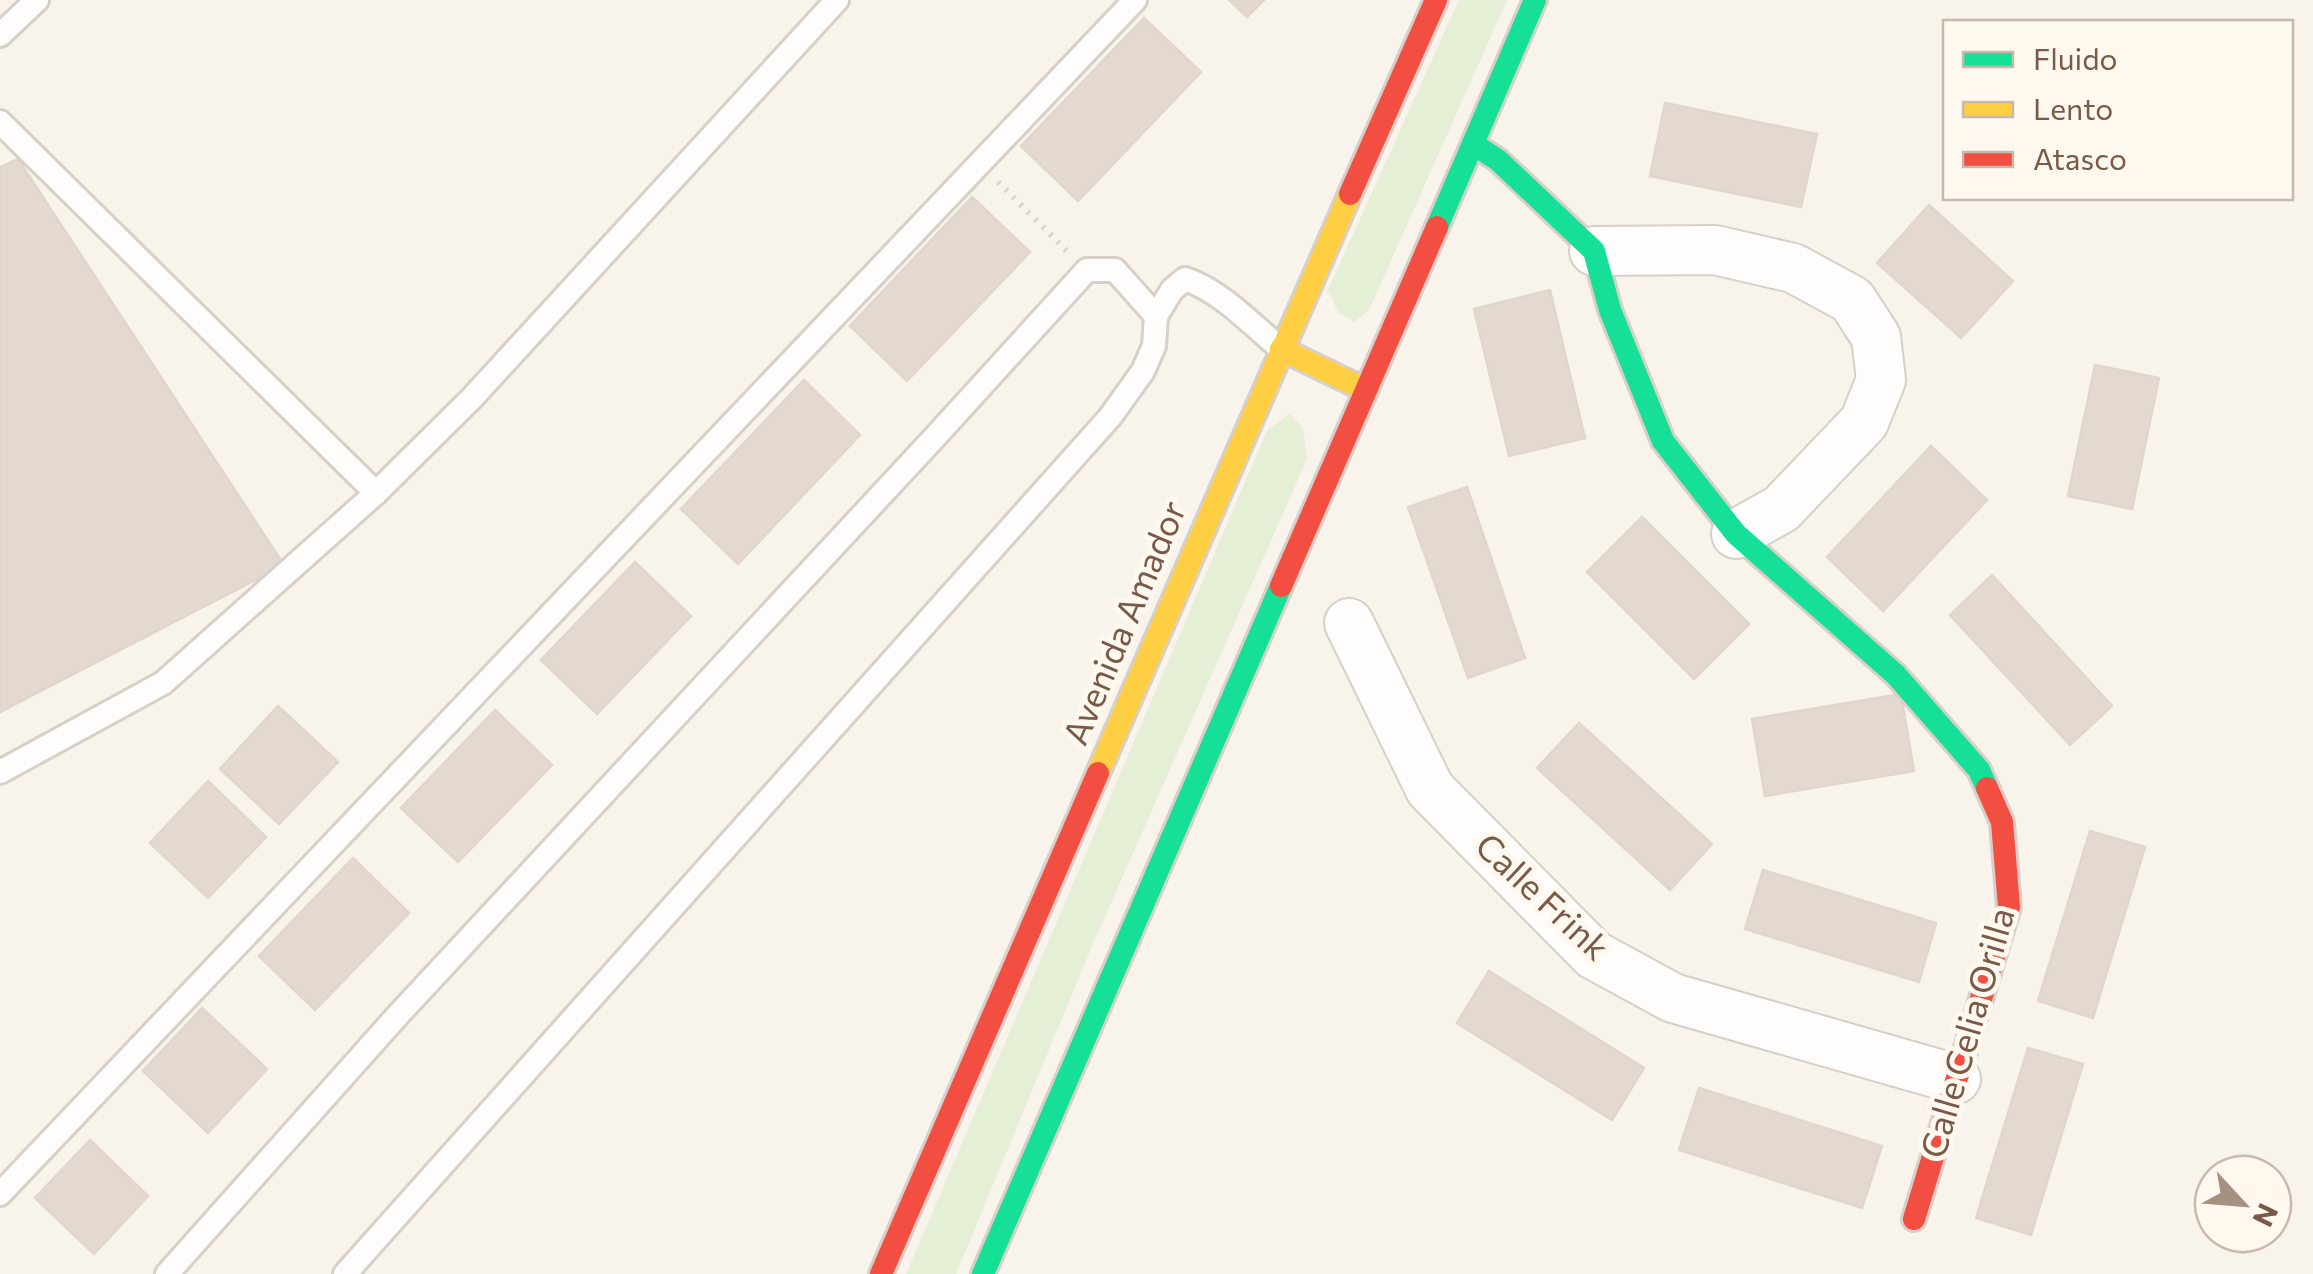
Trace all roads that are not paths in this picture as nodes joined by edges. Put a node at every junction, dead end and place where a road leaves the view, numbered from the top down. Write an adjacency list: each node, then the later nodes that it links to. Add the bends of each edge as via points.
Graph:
1 (37, 0): 6 (lane)
2 (837, 0): 13 (lane)
3 (1135, 0): 18 (lane)
4 (1436, 0): 11 (main road, Avenida Amador)
5 (1536, 0): 8 (main road)
6 (0, 34)
7 (1, 123): 13 (lane)
8 (1473, 144): 9 (main road); 12 (main road)
9 (1594, 251): 14 (main road, Calle Celia Orilla, via 1610,310 1664,442); 14 (street, via 1715,250 1793,268 1852,300 1876,337 1880,380 1864,422 1781,509)
10 (1156, 316): 11 (lane, via 1185,278); 20 (lane, via 1116,270 1088,270); 21 (lane, via 1143,371 1110,417)
11 (1282, 349): 12 (main road); 22 (main road, Avenida Amador)
12 (1366, 390): 23 (main road)
13 (376, 494): 16 (lane, via 163,684)
14 (1736, 534): 17 (main road, Calle Celia Orilla, via 1896,676 1979,770 2002,822 2009,908)
15 (1349, 623): 17 (street, Calle Frink, via 1430,788 1594,955 1673,998)
16 (0, 772)
17 (1956, 1079): 19 (main road, Calle Celia Orilla)
18 (0, 1194)
19 (1914, 1219)
20 (167, 1274)
21 (345, 1274)
22 (881, 1274)
23 (983, 1274)

